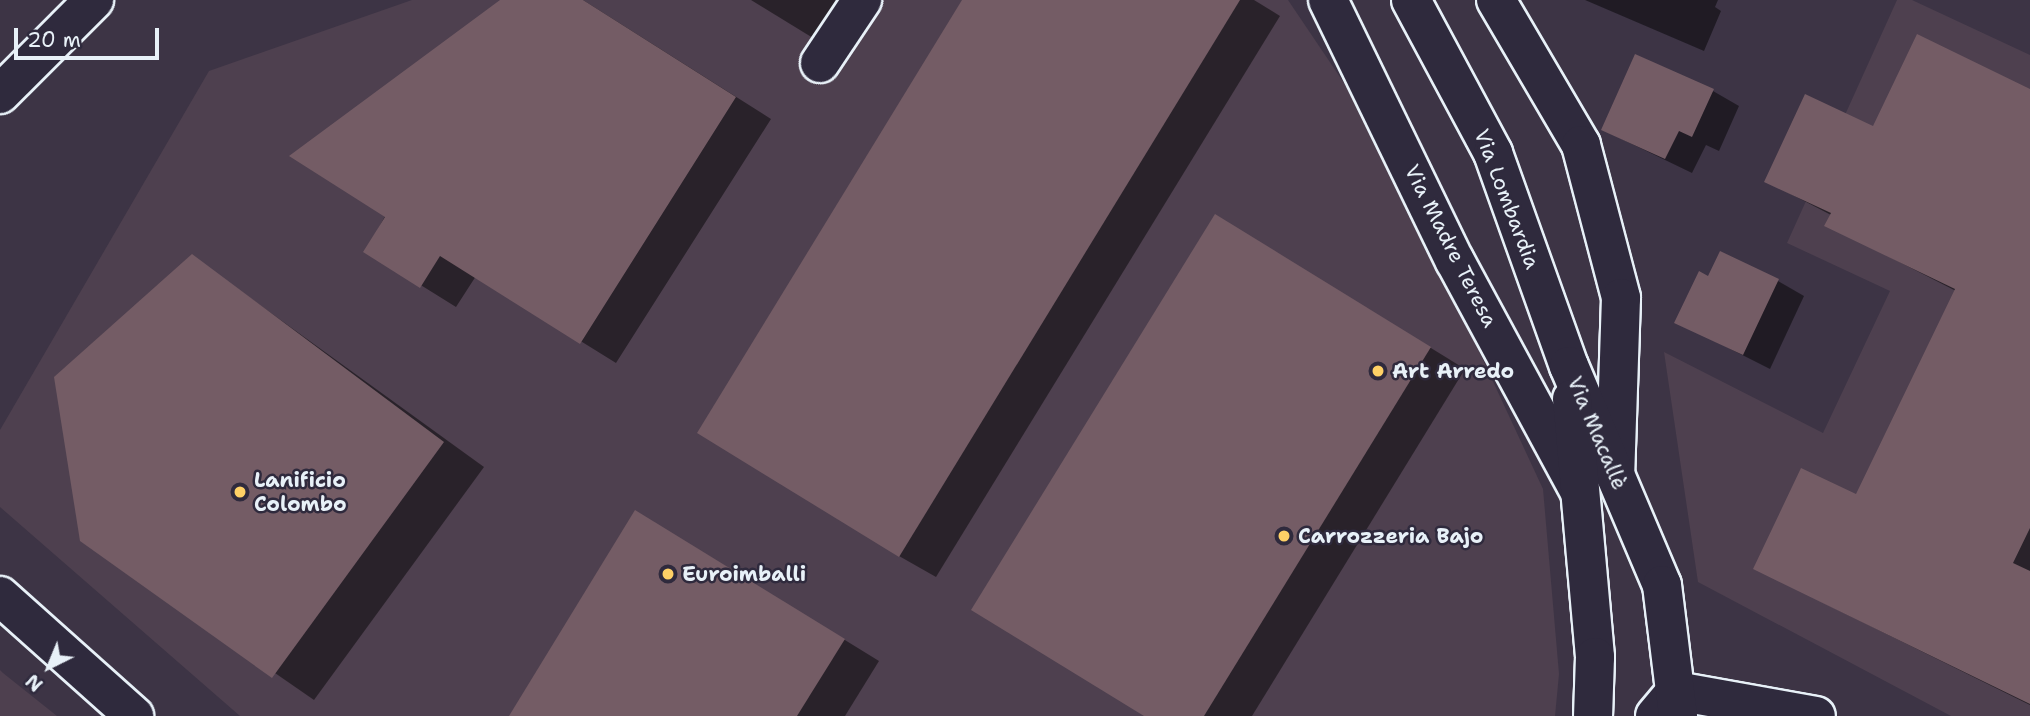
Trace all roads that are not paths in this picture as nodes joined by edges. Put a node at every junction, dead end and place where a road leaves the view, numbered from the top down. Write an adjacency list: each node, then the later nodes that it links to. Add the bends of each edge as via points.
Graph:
1 (94, 0): 7 (main road)
2 (862, 0): 6 (main road)
3 (1328, 0): 10 (main road, Via Madre Teresa, via 1455,261)
4 (1411, 0): 8 (main road, Via Lombardia, via 1493,153)
5 (1496, 0): 9 (main road, via 1581,145 1621,298)
6 (820, 63)
7 (0, 94)
8 (1569, 366): 9 (main road, Via Macallè); 10 (main road, Via Macallè)
9 (1615, 475): 12 (main road, Via Macallè, via 1662,585)
10 (1579, 490): 15 (main road, Via Macallè, via 1595,657)
11 (0, 596): 14 (main road)
12 (1670, 708): 13 (main road)
13 (1794, 713)
14 (134, 716)
15 (1593, 716)

